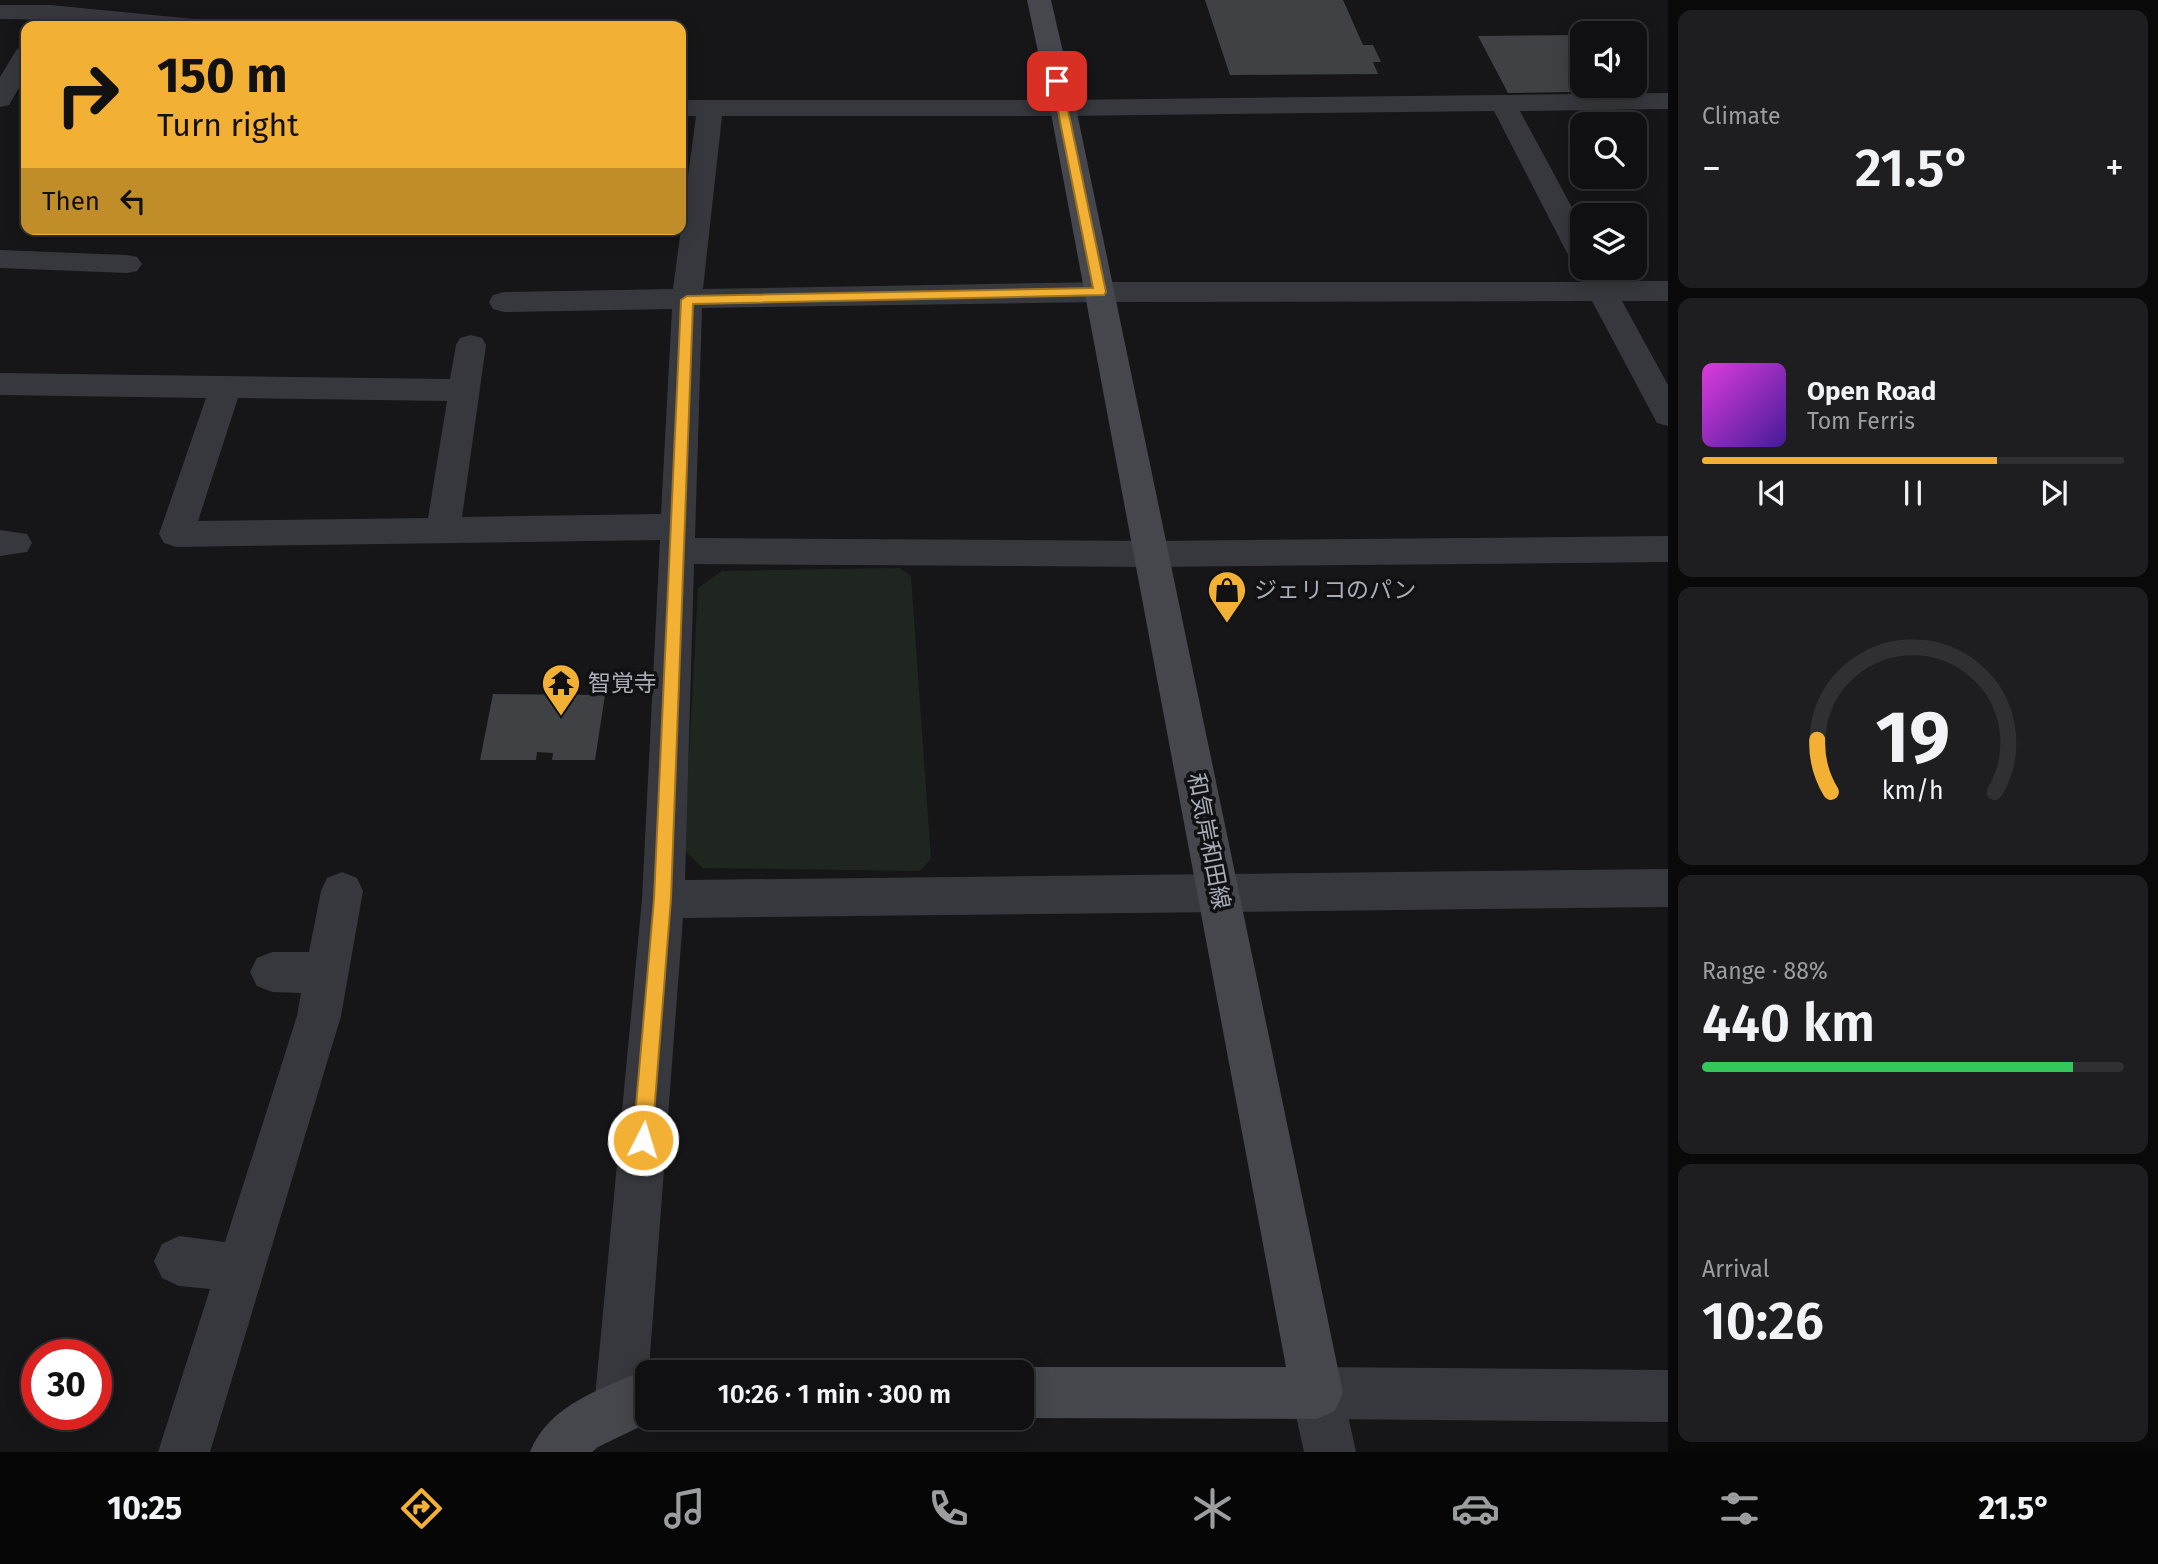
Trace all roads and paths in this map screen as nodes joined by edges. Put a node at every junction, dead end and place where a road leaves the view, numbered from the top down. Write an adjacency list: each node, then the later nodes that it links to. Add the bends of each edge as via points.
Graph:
1 (1039, 0): 10 (main road, 和気岸和田線)
2 (0, 12): 3 (street)
3 (51, 13): 4 (street)
4 (139, 21)
5 (21, 63): 6 (street)
6 (0, 100): 8 (street)
7 (1668, 101): 9 (street)
8 (21, 102)
9 (1502, 102): 10 (street); 12 (street)
10 (1063, 107): 11 (street); 17 (main road, 和気岸和田線)
11 (695, 108): 18 (street)
12 (1570, 230)
13 (0, 259): 14 (street)
14 (127, 264)
15 (1596, 280): 16 (street); 17 (street); 24 (street)
16 (1668, 291)
17 (1100, 292): 18 (street); 28 (main road, 和気岸和田線)
18 (687, 300): 19 (street); 26 (street)
19 (504, 302)
20 (471, 345): 23 (street)
21 (0, 384): 22 (street)
22 (226, 387): 23 (street); 25 (street, via 176,534)
23 (465, 390): 25 (street)
24 (1668, 415)
25 (443, 532): 26 (street)
26 (677, 539): 28 (street); 32 (street)
27 (1668, 549): 28 (street)
28 (1152, 554): 31 (main road, 和気岸和田線)
29 (1668, 888): 31 (street)
30 (342, 891): 34 (street)
31 (1219, 892): 32 (street); 38 (main road, 和気岸和田線)
32 (663, 899): 40 (street)
33 (272, 972): 34 (street)
34 (327, 973): 36 (street, via 319,1016)
35 (179, 1261): 36 (street)
36 (241, 1268): 41 (street)
37 (1034, 1393): 38 (main road)
38 (1317, 1393): 39 (street); 43 (street)
39 (1668, 1396)
40 (634, 1402): 42 (main road, via 579,1429)
41 (184, 1452)
42 (556, 1452)
43 (1330, 1452)

